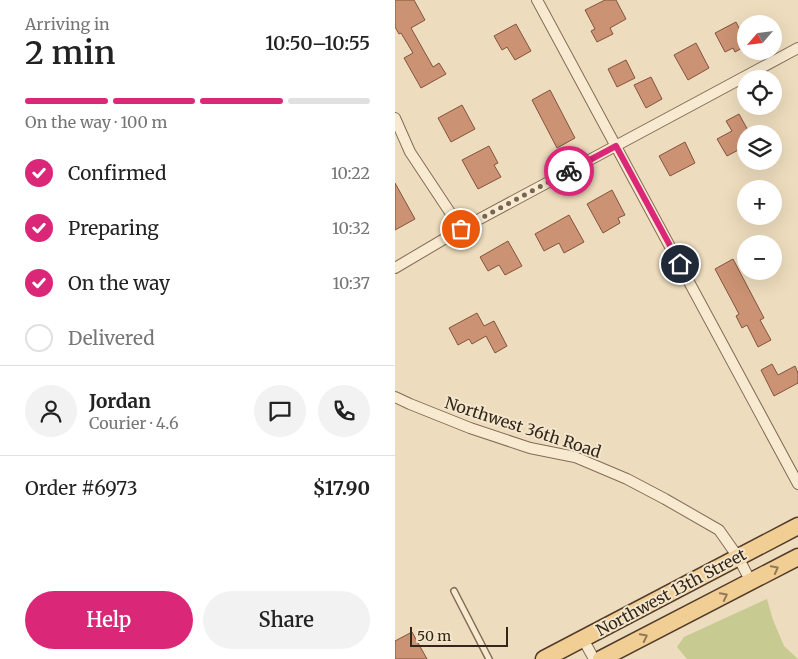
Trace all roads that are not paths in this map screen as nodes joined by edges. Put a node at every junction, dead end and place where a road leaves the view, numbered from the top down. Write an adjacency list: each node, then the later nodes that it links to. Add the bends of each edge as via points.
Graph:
1 (537, 0): 4 (street)
2 (798, 48): 4 (street)
3 (395, 118): 5 (street, via 410,152)
4 (616, 146): 5 (street); 8 (street)
5 (461, 229): 6 (street)
6 (395, 268)
7 (395, 397): 10 (street, Northwest 36th Road, via 469,428 530,448 575,457 627,479 719,530)
8 (798, 484)
9 (798, 526): 10 (main road, Northwest 13th Street)
10 (738, 557): 12 (street, Northwest 36th Road); 14 (main road, Northwest 13th Street)
11 (798, 557): 12 (main road, Northwest 13th Street, one-way to 11)
12 (751, 582): 18 (main road, Northwest 13th Street, one-way to 12)
13 (454, 591): 15 (lane)
14 (583, 639): 16 (main road, Northwest 13th Street); 17 (street)
15 (489, 659)
16 (544, 659)
17 (594, 659)
18 (601, 659)

